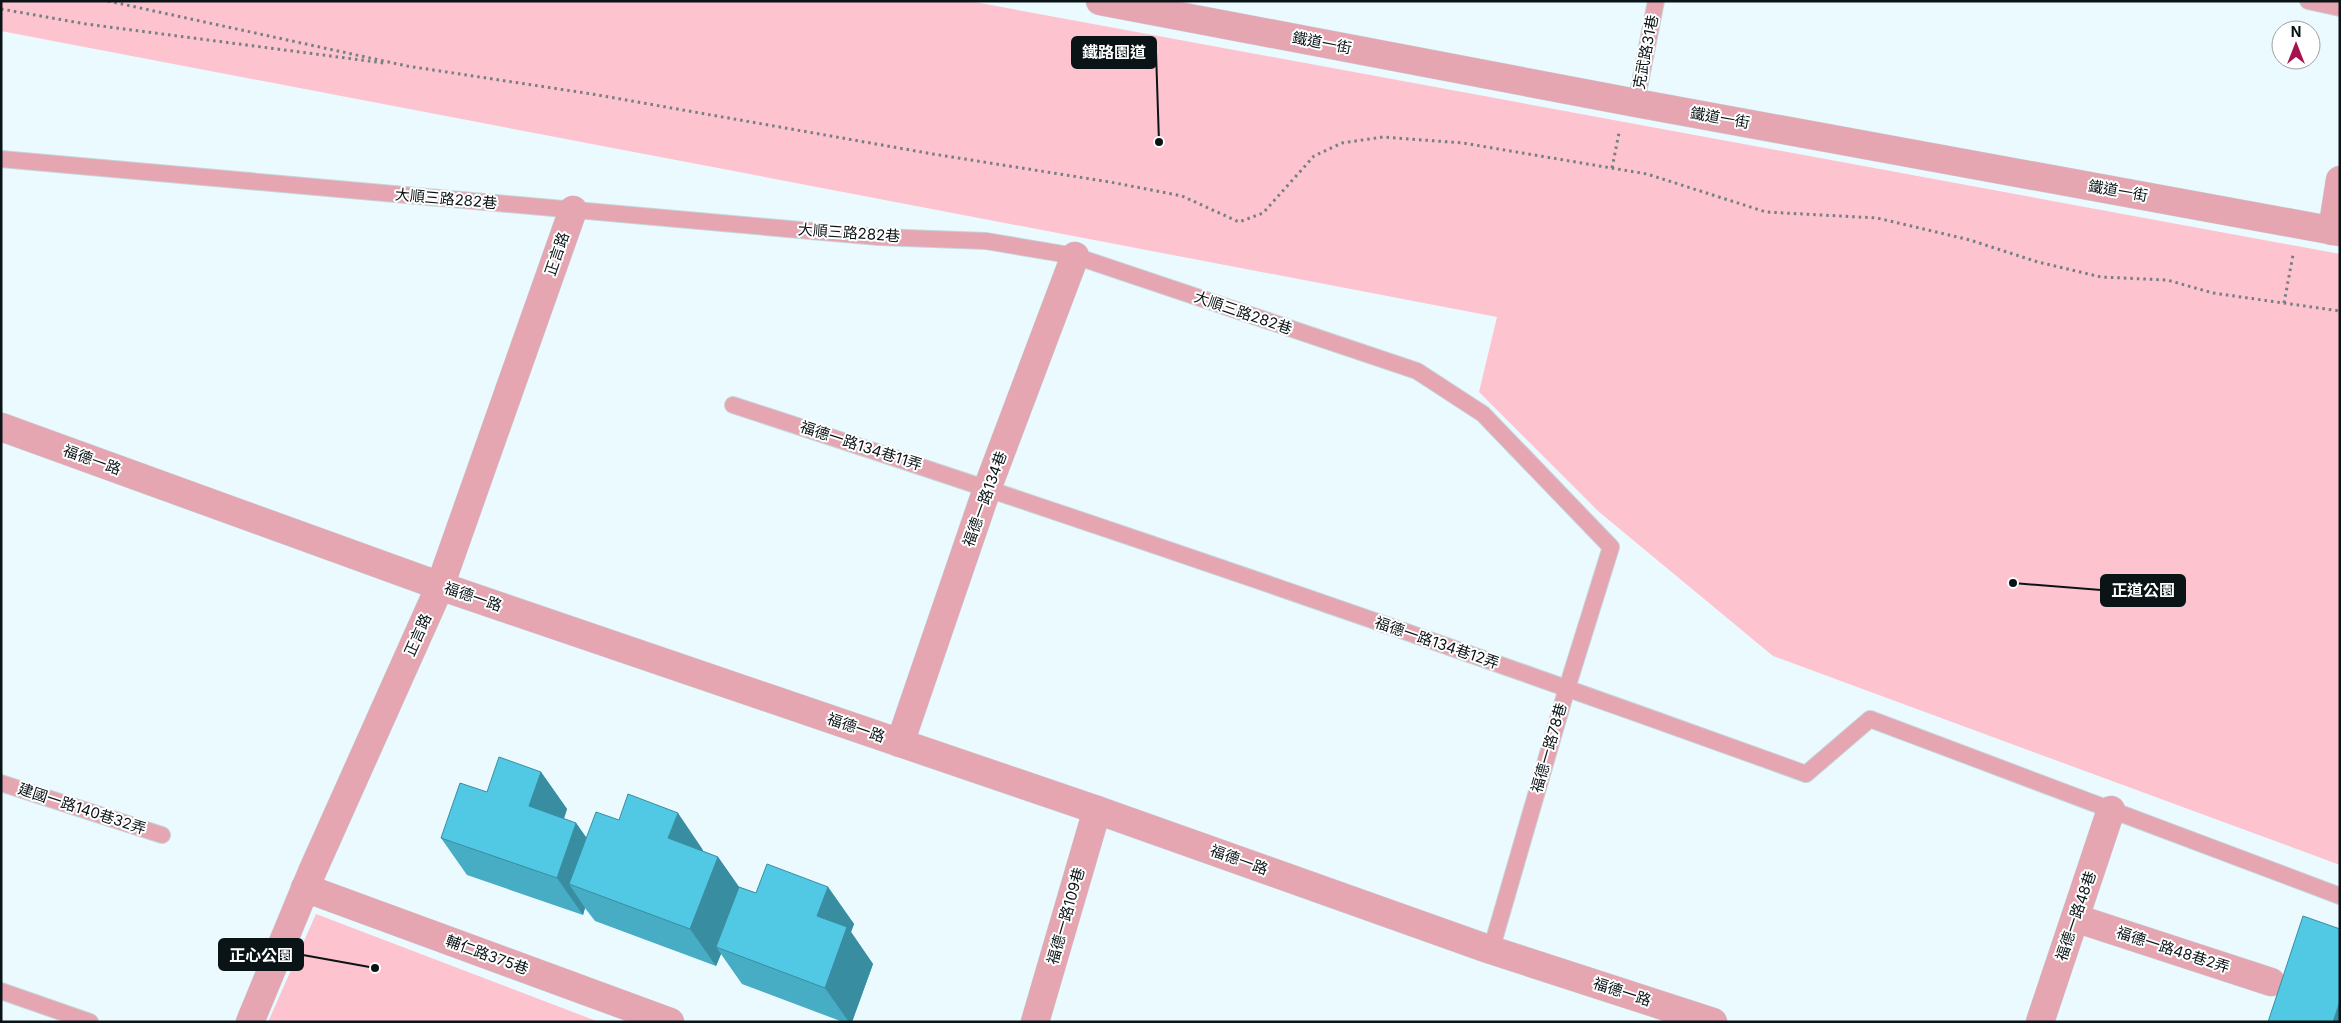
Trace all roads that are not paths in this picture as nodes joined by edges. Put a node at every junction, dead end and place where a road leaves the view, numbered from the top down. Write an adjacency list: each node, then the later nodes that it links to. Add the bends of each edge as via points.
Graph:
1 (1100, 1): 5 (street, 鐵道一街)
2 (1656, 1): 5 (lane, 克武路31巷)
3 (2308, 1): 4 (lane)
4 (2340, 8)
5 (1636, 103): 9 (street, 鐵道一街)
6 (1, 159): 8 (lane, 大順三路282巷)
7 (2340, 180): 9 (street)
8 (573, 210): 10 (lane, 大順三路282巷, via 879,237 986,241); 15 (street, 正言路)
9 (2336, 232)
10 (1075, 256): 13 (street, 福德一路134巷); 14 (lane, 大順三路282巷, via 1417,371 1483,414)
11 (733, 405): 13 (lane, 福德一路134巷11弄)
12 (1, 427): 15 (street, 福德一路)
13 (988, 489): 16 (lane, 福德一路134巷12弄); 17 (street, 福德一路134巷)
14 (1611, 547): 16 (lane, 福德一路78巷)
15 (440, 586): 17 (street, 福德一路); 22 (street, 正言路)
16 (1567, 688): 20 (lane, 福德一路134巷12弄, via 1806,774 1870,719); 25 (lane, 福德一路78巷)
17 (900, 743): 19 (street, 福德一路)
18 (1, 782): 21 (lane, 建國一路140巷32弄)
19 (1097, 810): 25 (street, 福德一路); 31 (street, 福德一路109巷)
20 (2111, 810): 23 (lane); 24 (street, 福德一路48巷)
21 (162, 835)
22 (305, 888): 29 (street, 正言路); 30 (street, 輔仁路375巷)
23 (2340, 896)
24 (2075, 918): 26 (street, 福德一路48巷2弄); 33 (street, 福德一路48巷)
25 (1491, 950): 32 (street, 福德一路)
26 (2271, 982)
27 (1, 991): 28 (lane)
28 (90, 1022)
29 (250, 1022)
30 (670, 1022)
31 (1035, 1022)
32 (1713, 1022)
33 (2040, 1022)

